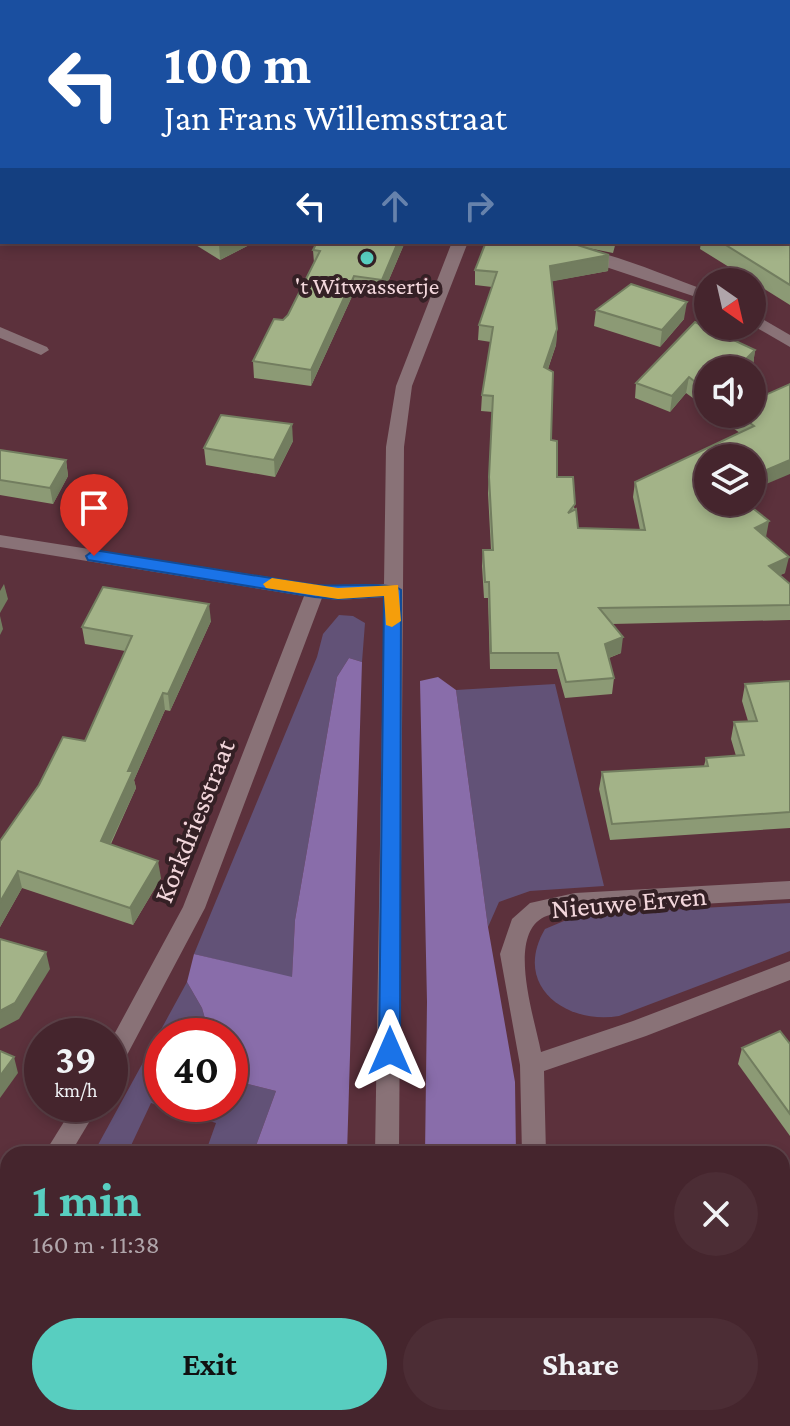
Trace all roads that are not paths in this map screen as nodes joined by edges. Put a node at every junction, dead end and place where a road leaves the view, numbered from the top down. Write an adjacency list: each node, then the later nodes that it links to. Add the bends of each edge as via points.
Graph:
1 (459, 244): 9 (street, via 404,386 395,447)
2 (546, 244): 3 (street)
3 (694, 291)
4 (766, 327): 6 (street)
5 (0, 332): 7 (street)
6 (790, 342)
7 (41, 350)
8 (0, 541): 10 (street)
9 (392, 590): 10 (street); 17 (street)
10 (315, 591): 13 (street, Korkdriesstraat, via 194,908)
11 (790, 890): 14 (street, Nieuwe Erven, via 575,902 538,909 520,925 511,954)
12 (790, 970): 14 (street)
13 (128, 1031)
14 (532, 1065): 18 (street, Nieuwe Erven)
15 (76, 1122): 16 (street)
16 (61, 1146)
17 (387, 1146)
18 (534, 1146)

